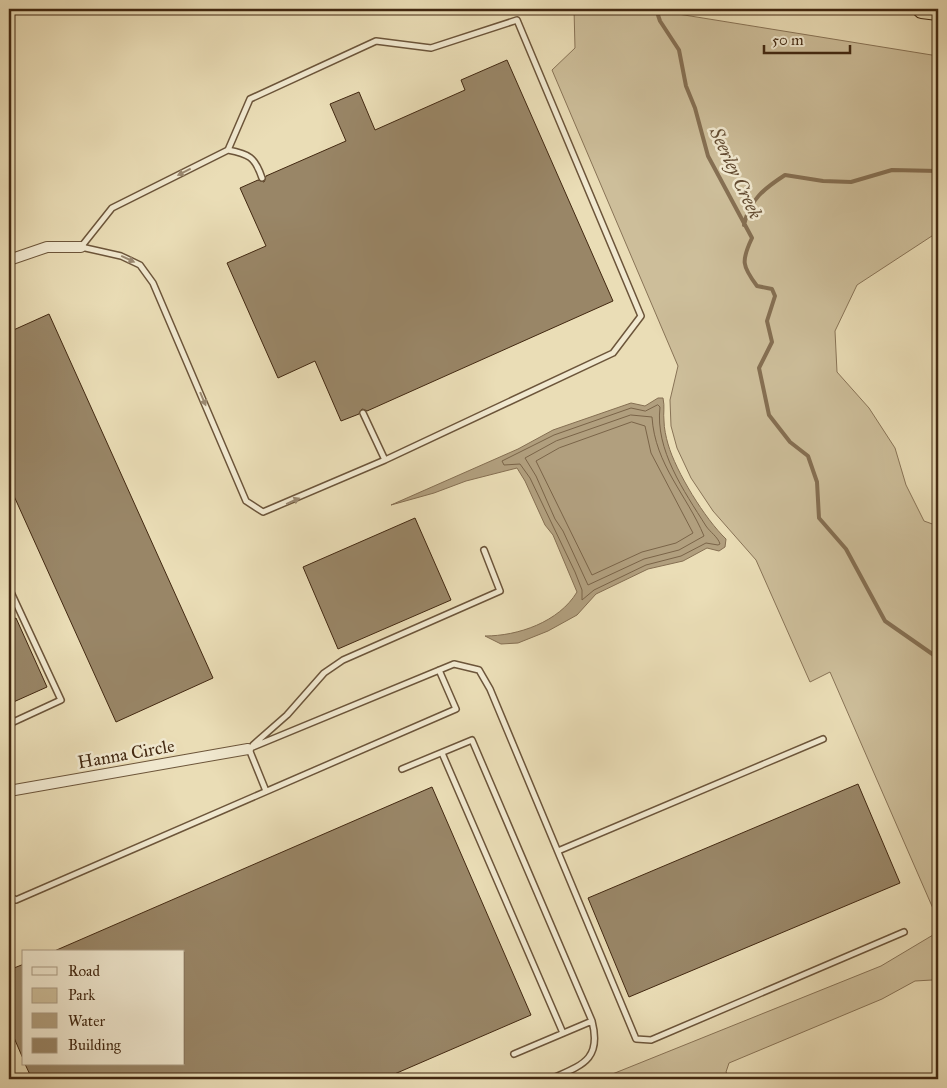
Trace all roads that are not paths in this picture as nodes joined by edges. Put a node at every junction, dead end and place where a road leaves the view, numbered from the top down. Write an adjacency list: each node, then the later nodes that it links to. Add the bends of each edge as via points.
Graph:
1 (922, 9): 2 (highway)
2 (938, 11)
3 (228, 150): 4 (lane, via 246,154 257,163); 5 (lane, one-way to 5, via 112,208); 8 (lane, via 250,99 376,41 431,48 517,20 641,316 613,353)
4 (262, 178)
5 (81, 247): 6 (street, via 47,247); 8 (lane, one-way to 8, via 121,256 140,265 153,283 246,501 264,512 275,509)
6 (9, 260)
7 (363, 413): 8 (lane)
8 (384, 460)
9 (484, 550): 14 (lane, via 500,591 343,660 324,673 288,715)
10 (9, 588): 12 (lane, via 61,700)
11 (439, 670): 14 (lane); 17 (lane, via 456,709); 19 (lane, via 454,664 479,670 490,689)
12 (9, 724)
13 (823, 739): 19 (lane)
14 (248, 749): 17 (lane); 18 (street, Hanna Circle)
15 (442, 753): 16 (lane); 22 (lane, via 472,740); 23 (lane)
16 (402, 769)
17 (266, 790): 20 (lane, via 16,900)
18 (9, 791)
19 (558, 852): 21 (lane, via 636,1039 650,1040)
20 (9, 896)
21 (904, 932)
22 (592, 1021): 23 (lane); 27 (lane, via 595,1043 588,1060)
23 (563, 1033): 24 (lane)
24 (514, 1054)
25 (9, 1075): 26 (lane)
26 (11, 1079)
27 (551, 1079)

